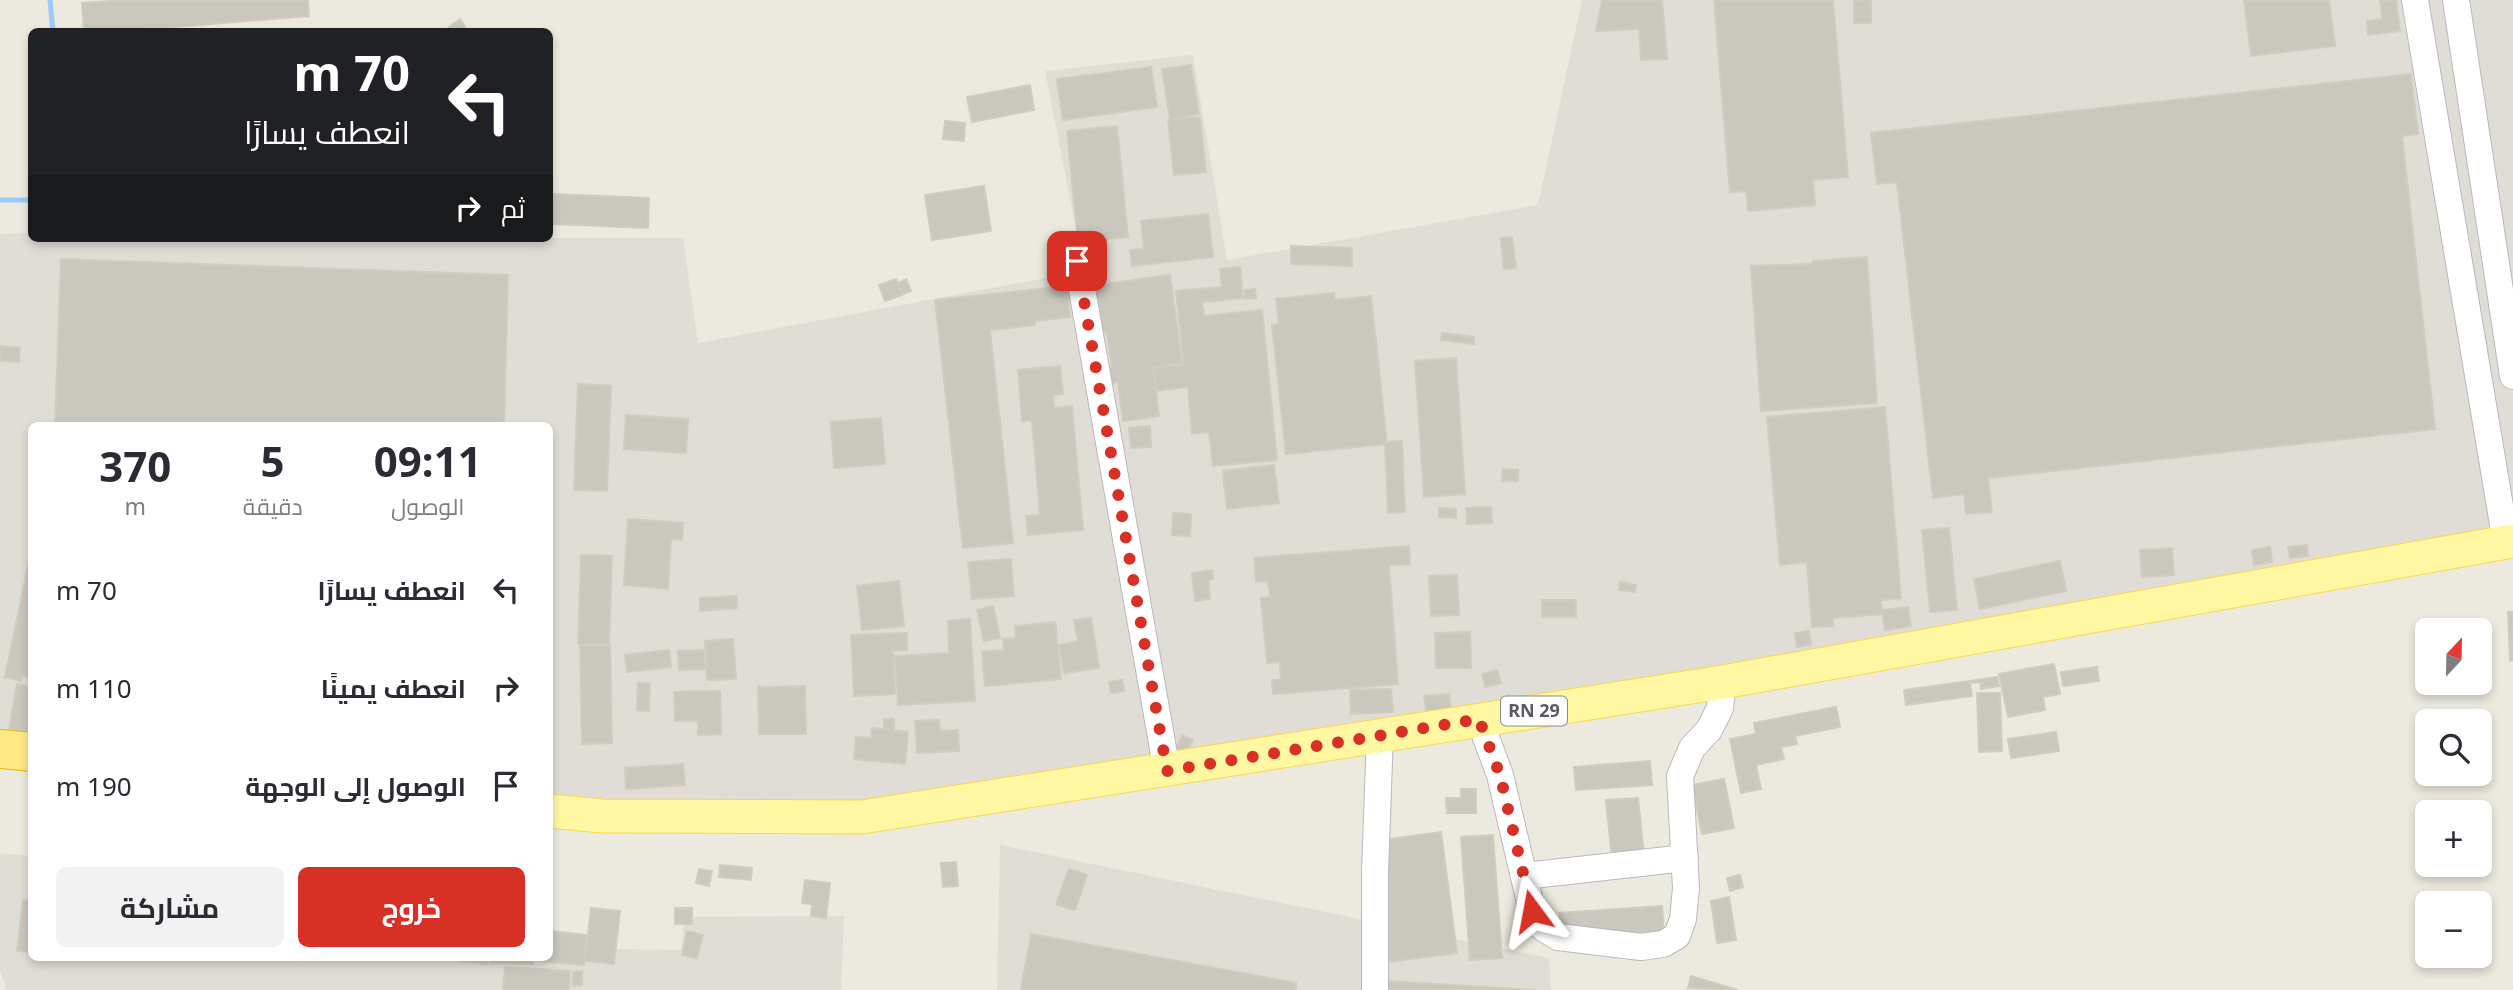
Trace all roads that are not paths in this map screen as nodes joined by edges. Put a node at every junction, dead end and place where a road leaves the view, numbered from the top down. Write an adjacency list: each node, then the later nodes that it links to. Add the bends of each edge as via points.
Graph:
1 (2415, 0): 5 (lane)
2 (2456, 0): 4 (lane)
3 (1077, 261): 11 (lane)
4 (2513, 376)
5 (2510, 542): 6 (main road, RN 29)
6 (1723, 682): 7 (main road, RN 29); 15 (lane, via 1720,708 1709,730 1692,748 1680,776)
7 (1479, 719): 8 (main road, RN 29); 16 (lane, via 1500,775)
8 (1380, 734): 11 (main road, RN 29); 17 (lane)
9 (0, 749): 10 (highway)
10 (28, 752)
11 (1167, 771): 14 (main road, RN 29, via 862,817 602,816)
12 (0, 773): 13 (highway)
13 (28, 775)
14 (553, 811)
15 (1685, 858): 16 (lane); 16 (lane, via 1683,919 1677,936 1663,944 1641,947 1558,937 1543,928 1532,911)
16 (1524, 876)
17 (1375, 990)

